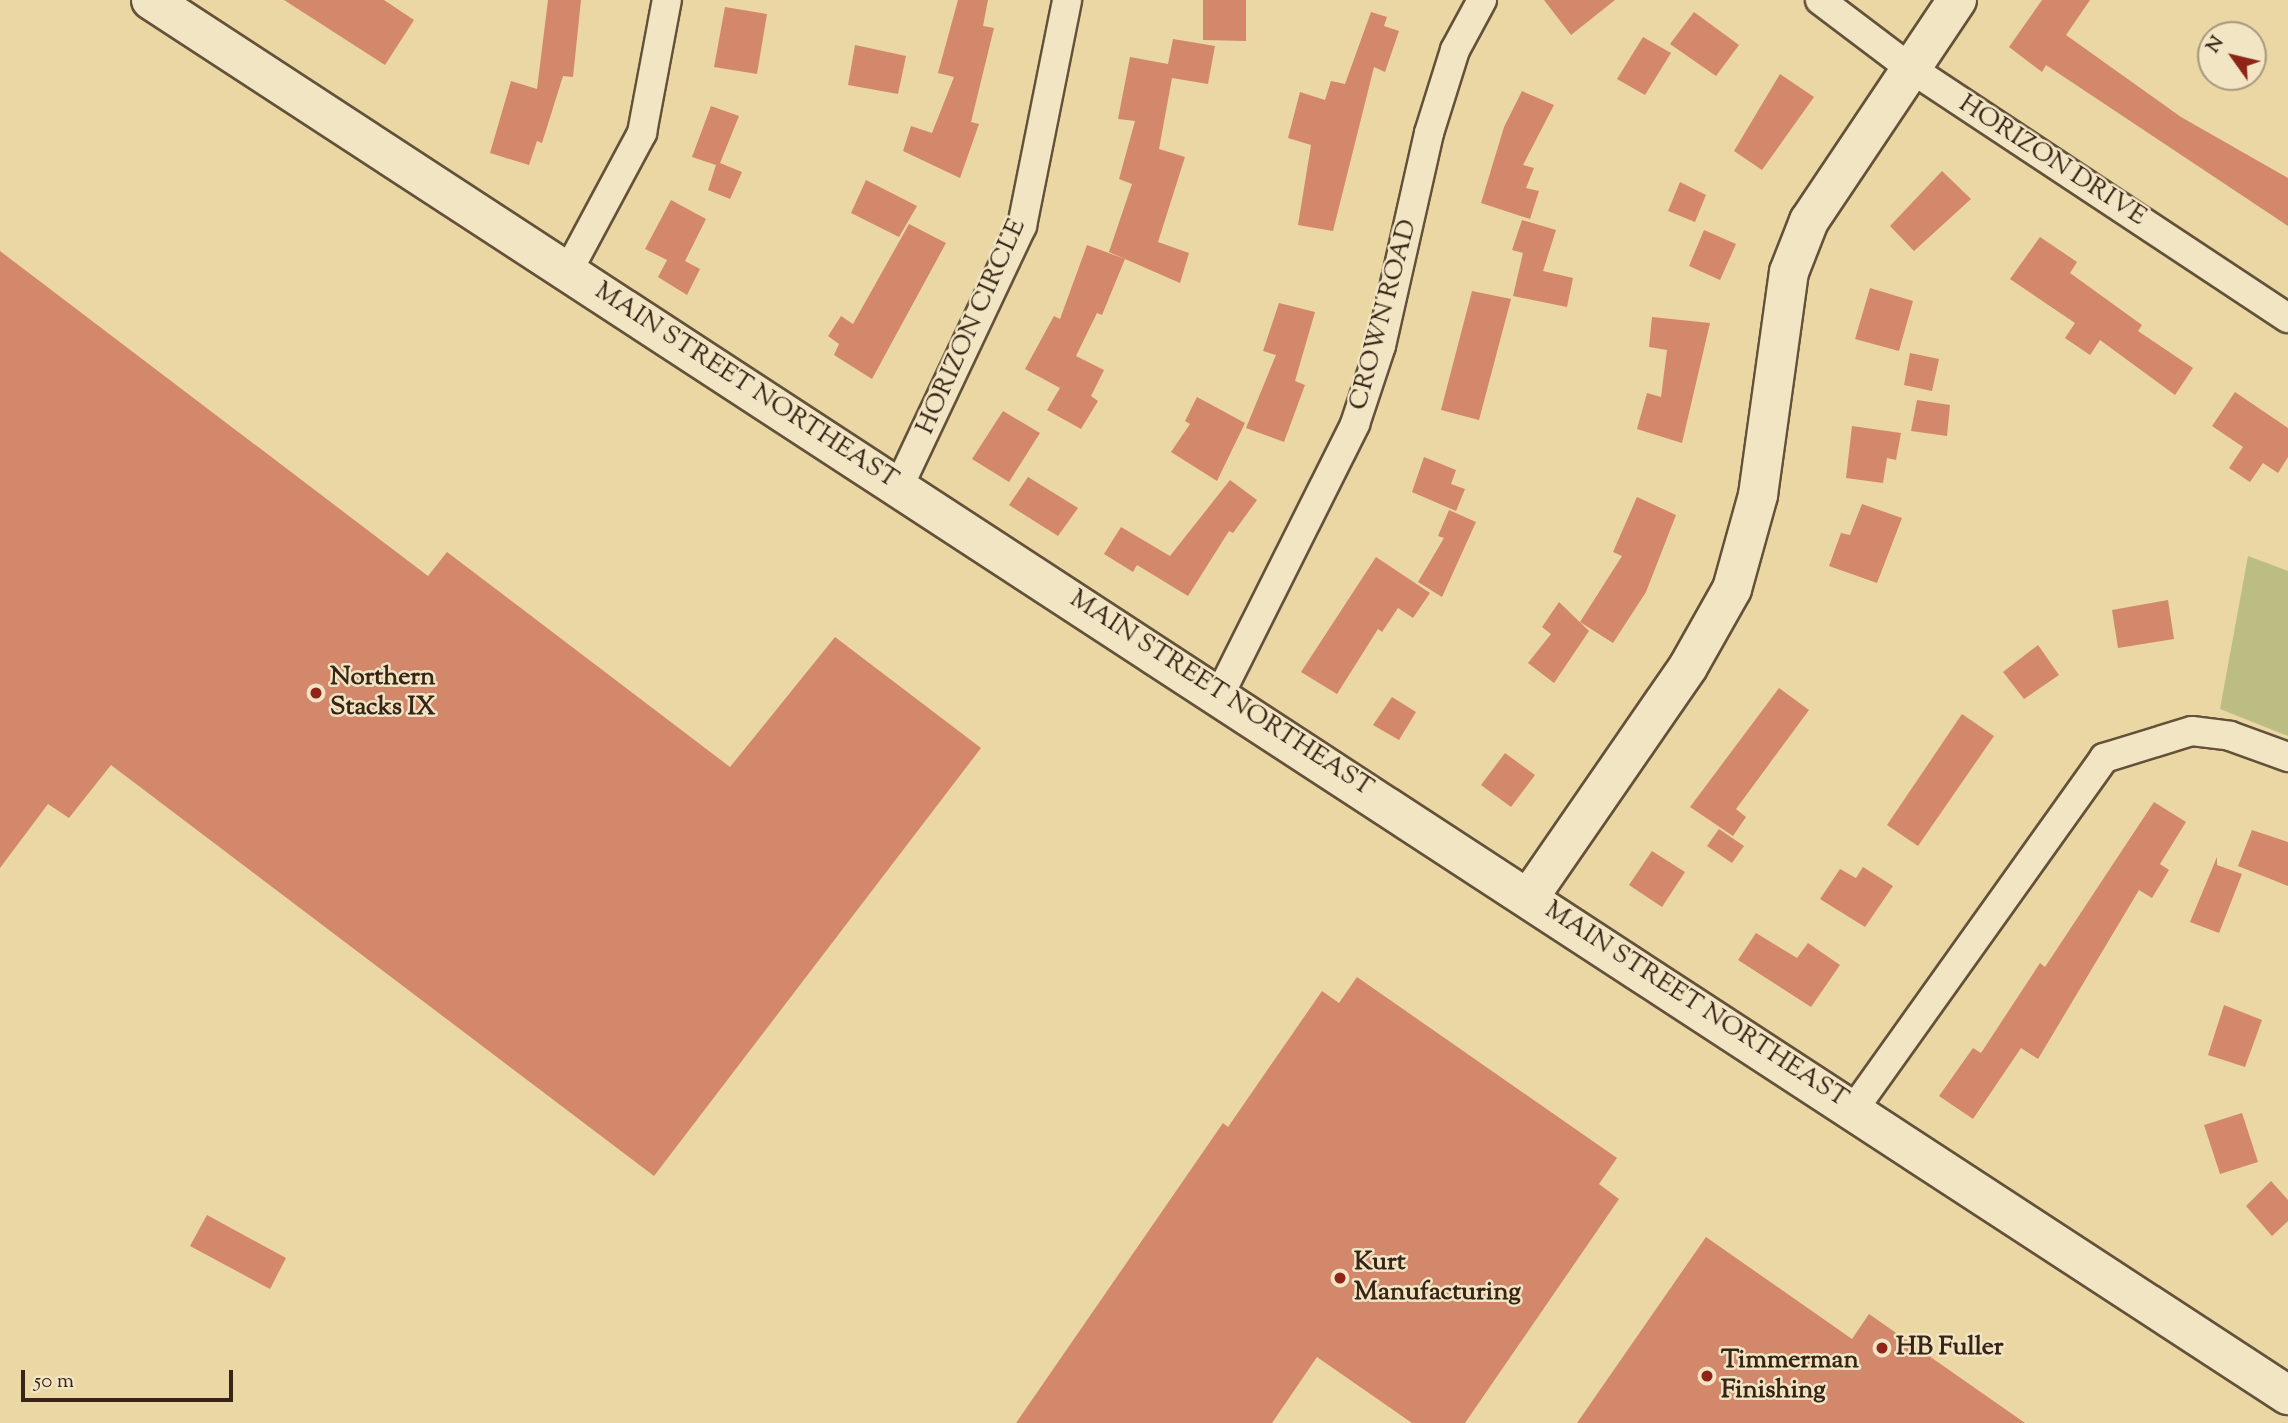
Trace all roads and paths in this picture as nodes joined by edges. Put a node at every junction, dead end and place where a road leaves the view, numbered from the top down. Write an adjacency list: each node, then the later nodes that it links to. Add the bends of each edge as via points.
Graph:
1 (151, 0): 8 (street, MAIN STREET NORTHEAST)
2 (667, 0): 8 (street, via 642,133)
3 (1067, 0): 10 (street, HORIZON CIRCLE, via 1021,226)
4 (1482, 0): 11 (street, CROWN ROAD, via 1455,50 1429,133 1381,346 1355,424)
5 (1820, 0): 7 (street, HORIZON DRIVE)
6 (1957, 0): 7 (street)
7 (1910, 68): 9 (street, HORIZON DRIVE); 13 (street, via 1809,221 1789,272 1758,495 1732,589 1688,667)
8 (568, 271): 10 (street, MAIN STREET NORTHEAST)
9 (2288, 318)
10 (899, 486): 11 (street, MAIN STREET NORTHEAST)
11 (1220, 694): 13 (street, MAIN STREET NORTHEAST)
12 (2288, 757): 14 (street, via 2230,736 2192,731 2105,758)
13 (1530, 896): 14 (street, MAIN STREET NORTHEAST)
14 (1854, 1109): 15 (street, MAIN STREET NORTHEAST)
15 (2288, 1395)

